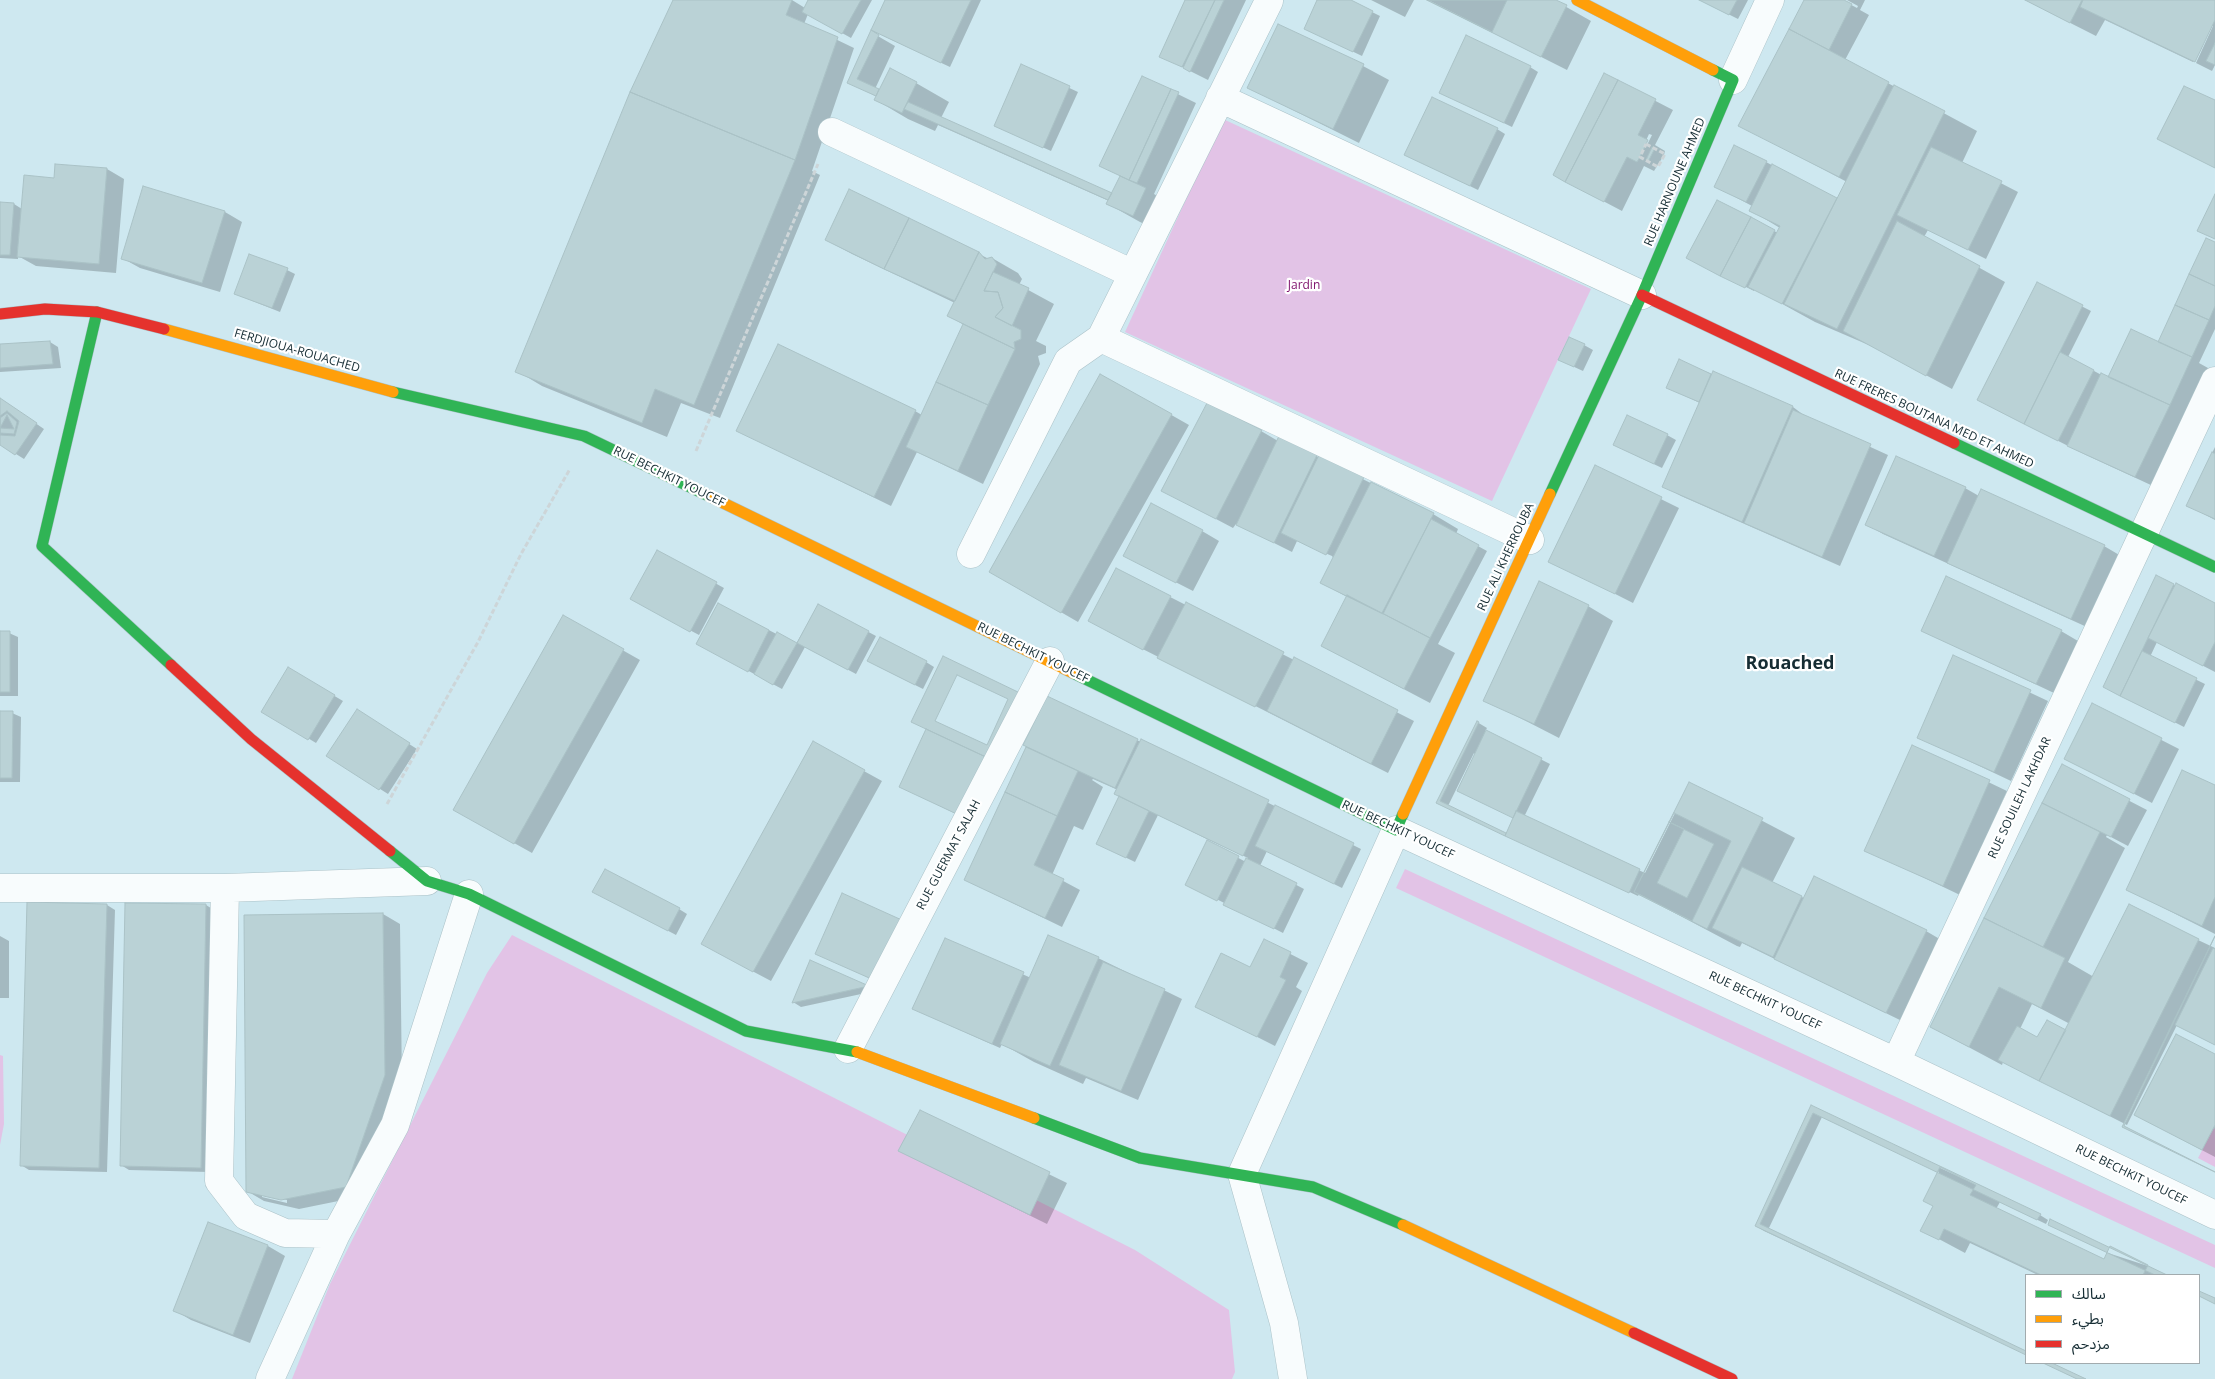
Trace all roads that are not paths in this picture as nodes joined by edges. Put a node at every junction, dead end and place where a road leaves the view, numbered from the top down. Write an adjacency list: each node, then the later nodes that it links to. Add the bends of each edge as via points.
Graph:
1 (1269, 0): 5 (street)
2 (1577, 0): 4 (main road)
3 (1770, 0): 4 (street)
4 (1733, 80): 8 (main road, RUE HARNOUNE AHMED)
5 (1220, 98): 7 (street); 8 (street)
6 (832, 132): 7 (street)
7 (1133, 274): 11 (street)
8 (1642, 296): 14 (main road, RUE FRERES BOUTANA MED ET AHMED); 15 (main road, RUE ALI KHERROUBA)
9 (97, 312): 10 (main road, FERDJIOUA-ROUACHED, via 45,309); 13 (main road, FERDJIOUA-ROUACHED, via 385,390); 20 (main road, via 42,546 251,739)
10 (0, 314)
11 (1101, 338): 15 (street); 16 (street, via 1068,361)
12 (2215, 381): 14 (street, RUE SOUILEH LAKHDAR)
13 (584, 436): 18 (main road, RUE BECHKIT YOUCEF)
14 (2144, 534): 17 (main road, RUE FRERES BOUTANA MED ET AHMED); 25 (street, RUE SOUILEH LAKHDAR)
15 (1530, 540): 19 (main road, RUE ALI KHERROUBA)
16 (971, 554)
17 (2215, 567)
18 (1050, 661): 19 (main road, RUE BECHKIT YOUCEF); 24 (street, RUE GUERMAT SALAH)
19 (1396, 830): 25 (street, RUE BECHKIT YOUCEF); 26 (street)
20 (427, 881): 22 (street); 23 (main road)
21 (0, 888): 22 (street)
22 (225, 888): 28 (street, via 219,1181 246,1216 285,1233)
23 (469, 894): 24 (main road, via 746,1031); 28 (street, via 395,1125)
24 (848, 1049): 26 (main road, via 1140,1158)
25 (1896, 1062): 27 (street, RUE BECHKIT YOUCEF)
26 (1242, 1174): 30 (street, via 1284,1324); 31 (main road, via 1313,1187 1370,1209)
27 (2215, 1215)
28 (336, 1234): 29 (street)
29 (270, 1379)
30 (1293, 1379)
31 (1732, 1379)

